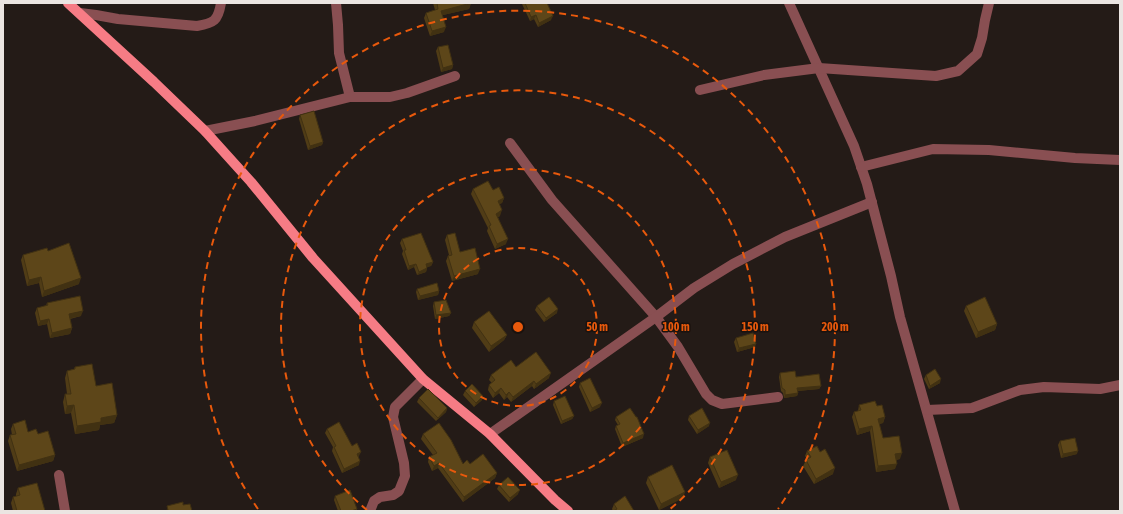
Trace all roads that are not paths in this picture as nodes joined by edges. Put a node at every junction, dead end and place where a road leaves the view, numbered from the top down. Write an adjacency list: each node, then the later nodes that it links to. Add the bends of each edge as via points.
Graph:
1 (68, 3): 6 (main road)
2 (221, 3): 6 (street, via 220,12 214,21 196,26 124,20)
3 (336, 3): 10 (street, via 339,53)
4 (789, 3): 7 (street)
5 (989, 3): 7 (street, via 977,54 958,71 936,76)
6 (80, 13): 11 (main road)
7 (819, 68): 9 (street, via 764,75); 14 (street)
8 (455, 76): 10 (street, via 390,97)
9 (700, 90)
10 (350, 97): 11 (street)
11 (205, 131): 17 (main road, via 318,263)
12 (510, 143): 16 (street, via 552,200)
13 (1120, 160): 14 (street, via 989,150 933,149)
14 (861, 167): 15 (street)
15 (872, 202): 16 (street, via 785,237 733,264 694,288); 20 (street, via 900,317)
16 (656, 317): 19 (street, via 712,400 722,404); 21 (street)
17 (423, 379): 21 (main road); 24 (street, via 395,407 393,417 405,476 400,491 374,501)
18 (1120, 385): 20 (street, via 1100,389 1044,386 1020,390 972,408)
19 (778, 397)
20 (927, 410): 26 (street)
21 (490, 434): 25 (main road)
22 (59, 475): 23 (street)
23 (66, 511)
24 (370, 511)
25 (568, 511)
26 (955, 511)

